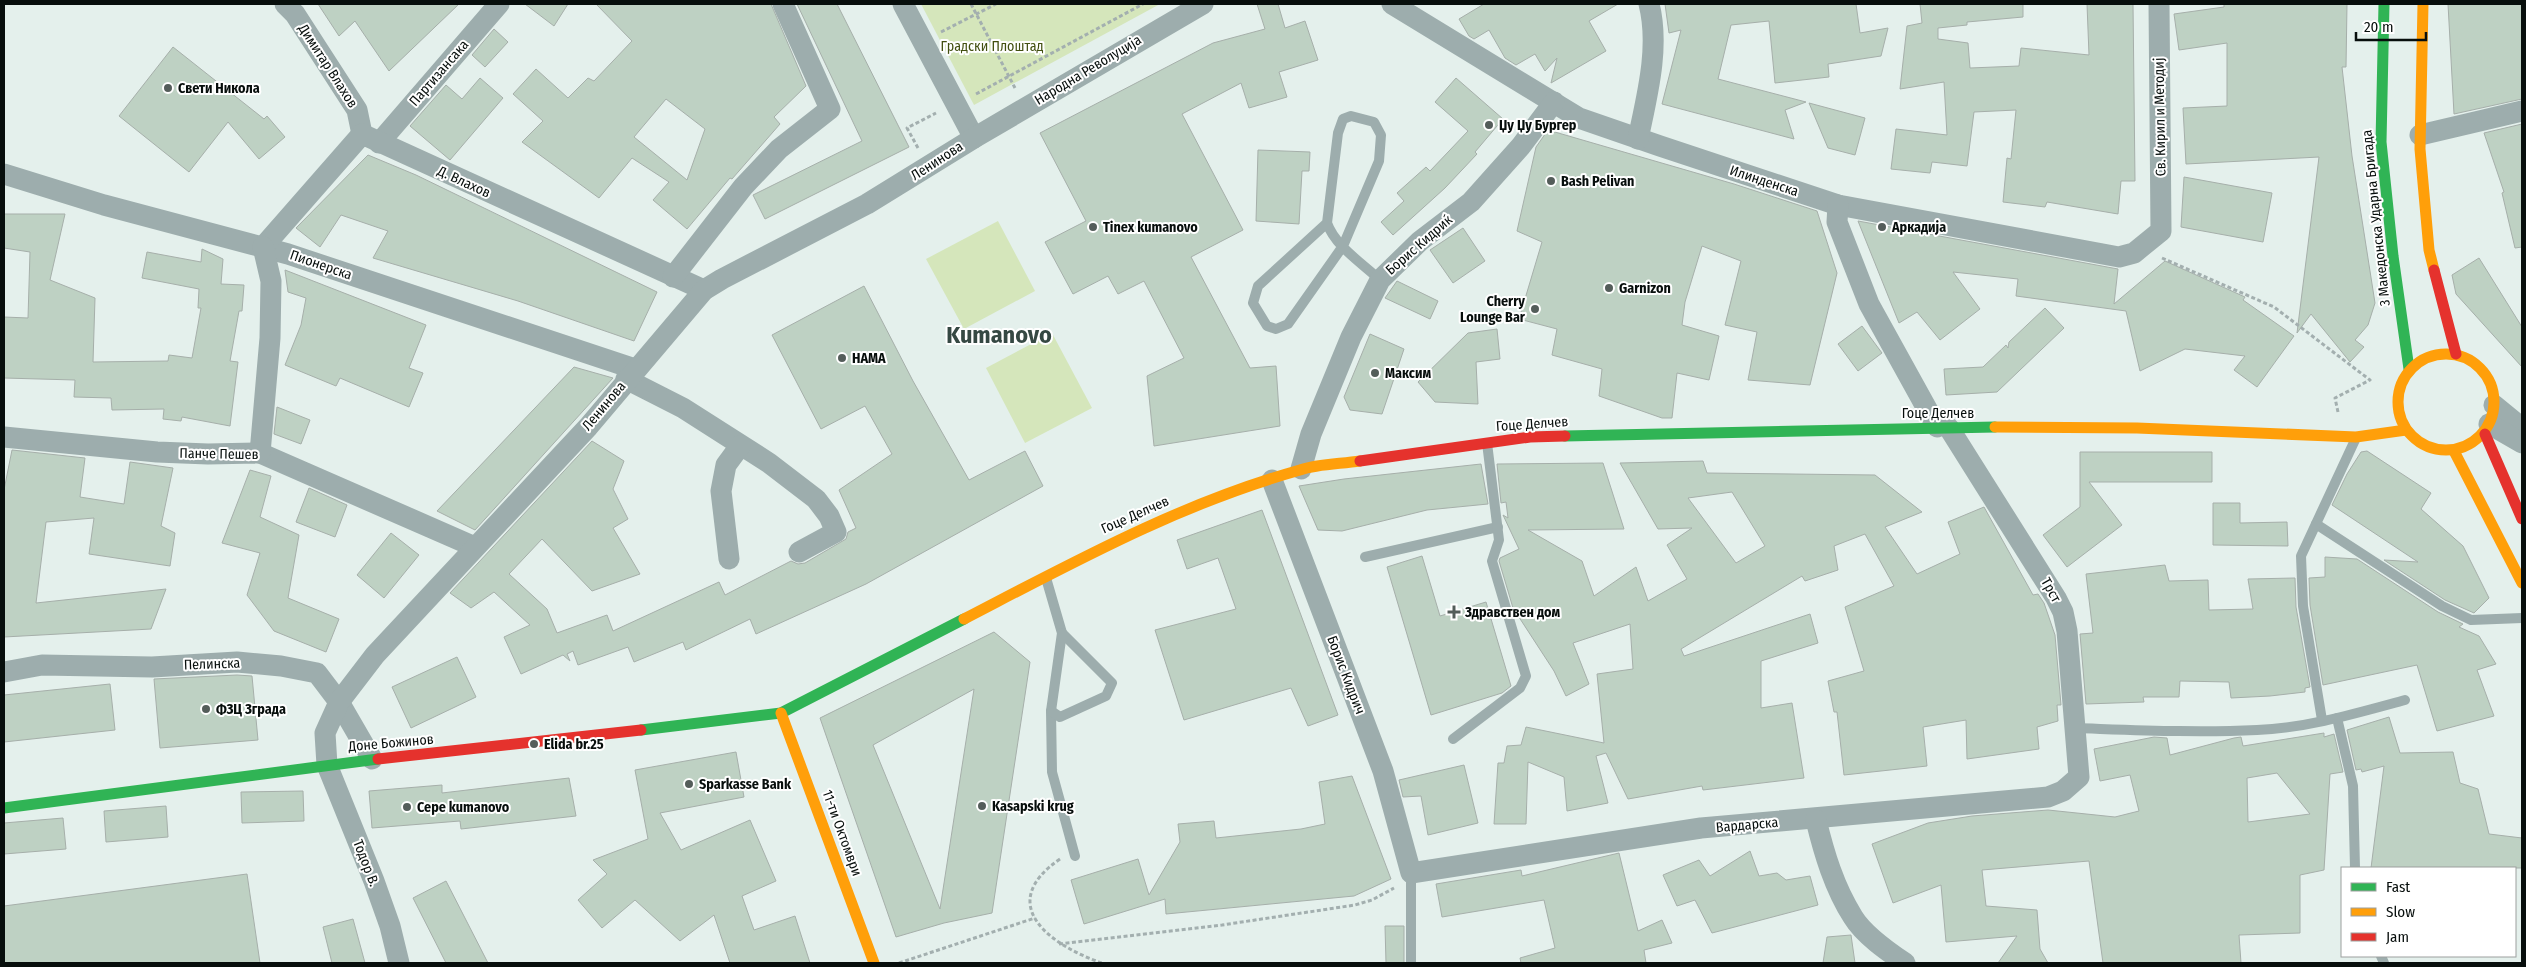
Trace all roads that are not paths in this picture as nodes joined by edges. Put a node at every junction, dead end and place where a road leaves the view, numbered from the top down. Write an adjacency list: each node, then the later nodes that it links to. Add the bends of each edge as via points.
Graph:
1 (499, 4): 14 (street, Партизансака)
2 (783, 4): 23 (street, via 830,110 779,150 743,187)
3 (903, 4): 15 (street)
4 (1203, 4): 15 (street, Народна Револуција)
5 (1649, 4): 16 (street, via 1653,18 1652,49)
6 (2159, 4): 20 (street, Св. Кирил и Методиј)
7 (2384, 4): 27 (street, 3 Македонска Ударна Бригада, via 2381,142)
8 (2423, 4): 13 (street)
9 (294, 7): 14 (street, Димитар Влахов, via 358,110)
10 (1400, 7): 11 (street, Илинденска)
11 (1554, 102): 16 (street, Илинденска, via 1579,118); 24 (street, Борис Кидриќ, via 1521,146 1471,202 1420,241)
12 (2522, 111): 13 (street)
13 (2420, 135): 26 (street, via 2429,250)
14 (371, 138): 22 (street); 23 (street, Д. Влахов)
15 (974, 138): 25 (street, Ленинова, via 867,204)
16 (1638, 138): 18 (street, Илинденска)
17 (4, 174): 22 (street, Пионерска)
18 (1838, 204): 20 (street, Илинденска, via 2118,257 2134,253); 30 (street, Трст, via 1837,222 1869,304)
19 (1327, 224): 21 (lane, via 1331,236); 21 (lane, via 1258,286 1253,303 1267,326 1276,330 1288,324); 21 (lane, via 1342,119 1351,116 1374,122 1381,135 1380,160)
20 (2161, 231)
21 (1343, 246): 24 (lane)
22 (263, 247): 28 (street, Пионерска); 39 (street, via 272,280)
23 (673, 277): 25 (street, Д. Влахов)
24 (1380, 280): 40 (street, Борис Кидриќ, via 1311,434)
25 (704, 290): 28 (street, Ленинова)
26 (2456, 354): 27 (street, via 2439,353); 29 (street, via 2477,364 2491,382)
27 (2409, 369): 32 (street, via 2393,403)
28 (631, 374): 37 (street, Пионерска); 45 (street, Ленинова, via 588,427)
29 (2489, 421): 31 (street); 36 (street); 38 (street, via 2470,444); 42 (street)
30 (1943, 427): 33 (street, Гоце Делчев, via 2137,428 2342,435); 35 (street, Гоце Делчев, via 1530,438); 60 (street, Трст, via 2038,566 2063,612)
31 (2522, 428)
32 (2406, 430): 33 (street); 38 (street, via 2423,444)
33 (2357, 431): 43 (lane)
34 (4, 437): 39 (street, Панче Пешев, via 157,452)
35 (1487, 442): 40 (street, Гоце Делчев); 44 (lane)
36 (2522, 443)
37 (740, 446): 46 (street, Пионерска, via 802,487 829,516 836,532); 48 (street, via 726,465 721,490)
38 (2454, 451): 50 (street)
39 (260, 453): 45 (street, Панче Пешев)
40 (1301, 469): 41 (street, Гоце Делчев)
41 (1272, 480): 49 (street, Гоце Делчев, via 1146,525); 69 (street, Борис Кидрич, via 1383,771)
42 (2521, 511)
43 (2316, 524): 51 (lane, via 2442,606 2471,620); 59 (lane, via 2301,556 2303,606)
44 (1498, 527): 47 (lane); 61 (lane, via 1499,540 1492,561 1495,577 1526,676 1520,688)
45 (475, 546): 55 (street, Ленинова, via 375,655)
46 (798, 552)
47 (1365, 557)
48 (729, 559)
49 (1046, 577): 52 (lane); 57 (street, Гоце Делчев)
50 (2522, 583)
51 (2522, 618)
52 (1062, 632): 56 (lane); 56 (lane, via 1112,683 1106,696 1060,717)
53 (4, 672): 55 (street, Пелинска, via 42,665 152,667 237,662 317,673)
54 (2406, 700): 58 (lane)
55 (339, 702): 62 (street, Пелинска); 63 (street, Ленинова, via 325,733)
56 (1051, 711): 67 (lane, via 1052,772)
57 (781, 713): 62 (street, Доне Божинов, via 464,752); 71 (street, 11-ти Октомври)
58 (2337, 718): 59 (lane); 68 (lane, via 2353,786)
59 (2322, 720): 60 (lane, via 2258,730)
60 (2074, 728): 64 (street, Трст)
61 (1453, 739)
62 (372, 759): 63 (street, Доне Божинов)
63 (327, 765): 65 (street, Доне Божинов); 70 (street, Тодор В., via 374,881)
64 (2079, 777): 66 (street, Вардарска, via 2063,791 2048,797)
65 (4, 808)
66 (1816, 820): 69 (street, Вардарска, via 1701,828); 73 (street, via 1826,861 1853,919)
67 (1076, 856)
68 (2355, 867)
69 (1411, 873): 72 (lane)
70 (399, 963)
71 (874, 963)
72 (1411, 963)
73 (1905, 963)

